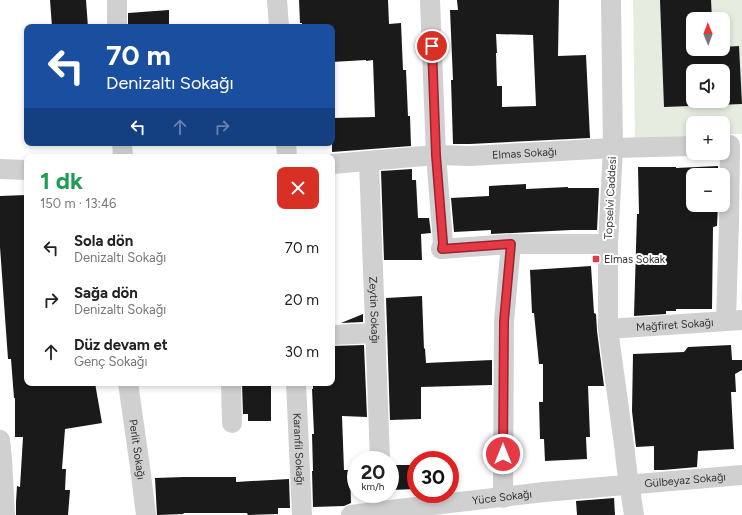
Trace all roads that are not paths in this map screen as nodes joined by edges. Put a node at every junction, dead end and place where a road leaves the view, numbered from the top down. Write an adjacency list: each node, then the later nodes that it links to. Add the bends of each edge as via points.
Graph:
1 (117, 0): 5 (street)
2 (278, 0): 6 (street)
3 (430, 0): 10 (street)
4 (611, 0): 9 (street, Topselvi Caddesi)
5 (117, 24)
6 (279, 24)
7 (732, 144): 17 (street, via 729,222)
8 (686, 146): 9 (street, Elmas Sokağı)
9 (613, 148): 10 (street, Elmas Sokağı, via 470,156); 16 (street, Topselvi Caddesi)
10 (436, 155): 11 (street); 15 (street, via 442,249)
11 (369, 161): 12 (street); 19 (street, Zeytin Sokağı)
12 (335, 164)
13 (0, 169): 14 (street)
14 (24, 170)
15 (511, 244): 16 (street); 29 (street, via 504,321)
16 (608, 244): 18 (street, Topselvi Caddesi)
17 (734, 320): 18 (street, Mağfiret Sokağı)
18 (608, 329): 28 (street, Topselvi Caddesi)
19 (376, 333): 20 (street); 25 (street, Zeytin Sokağı)
20 (335, 335)
21 (128, 386): 34 (street, Perlit Sokağı)
22 (231, 386): 24 (street)
23 (296, 386): 35 (street, Karanfil Sokağı)
24 (232, 423)
25 (380, 451)
26 (1, 453): 33 (street)
27 (742, 475): 28 (street, Gülbeyaz Sokağı)
28 (629, 486): 29 (street, Yüce Sokağı, via 544,492); 37 (street, Topselvi Caddesi)
29 (503, 498): 32 (street, Yüce Sokağı)
30 (380, 503): 36 (street, Yüce Sokağı)
31 (399, 503): 32 (street, Yüce Sokağı)
32 (482, 507)
33 (5, 515)
34 (146, 515)
35 (302, 515)
36 (351, 515)
37 (634, 515)

